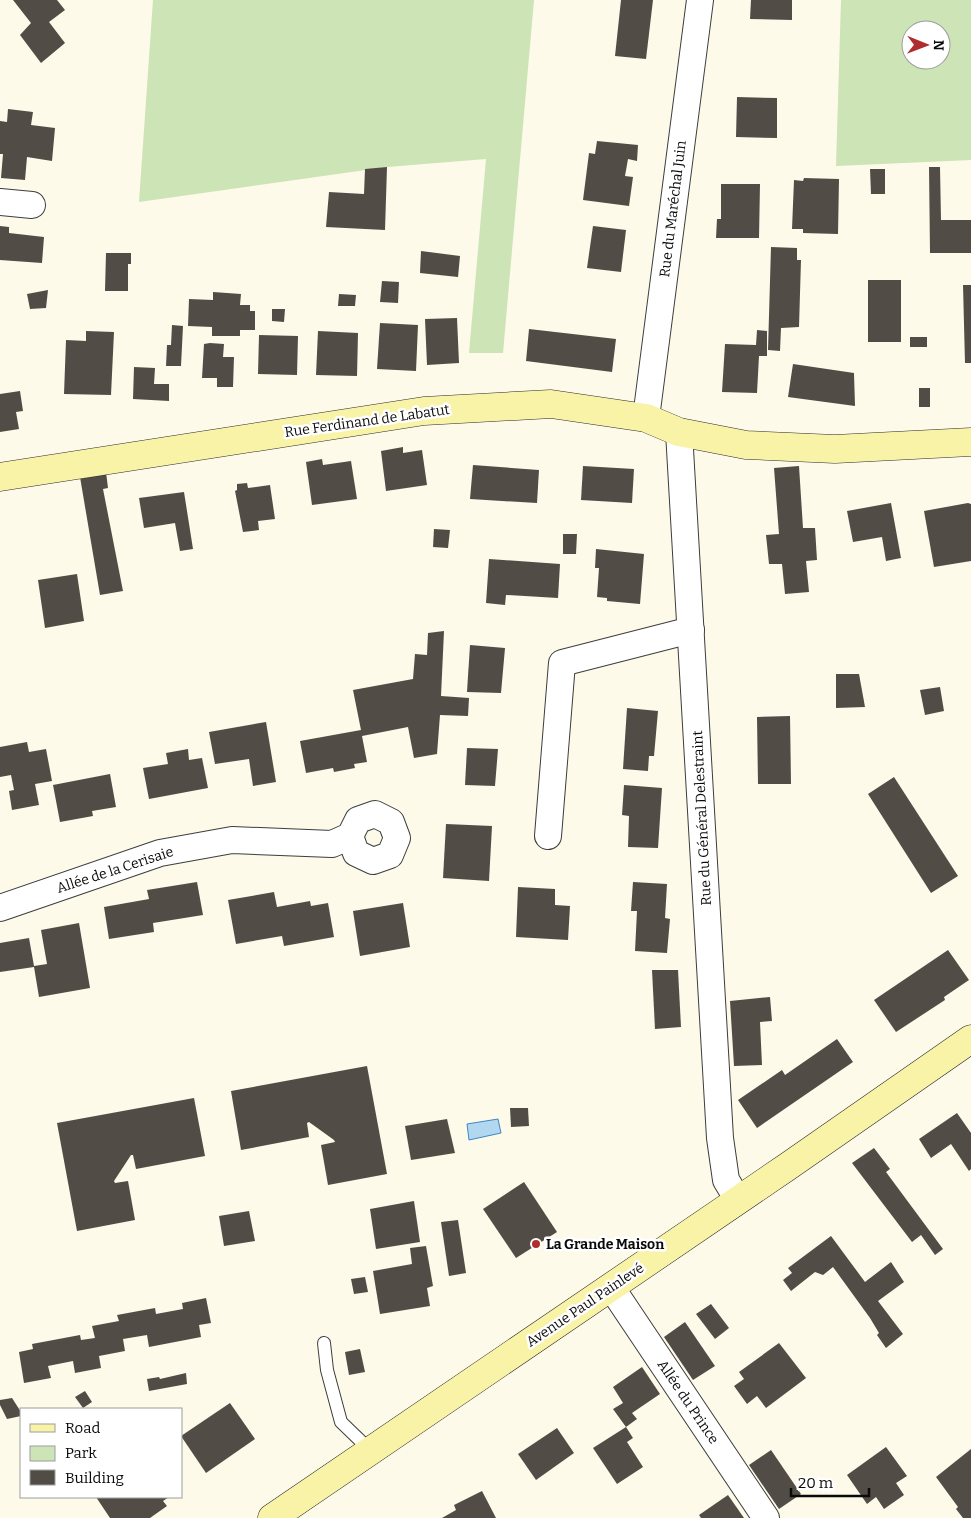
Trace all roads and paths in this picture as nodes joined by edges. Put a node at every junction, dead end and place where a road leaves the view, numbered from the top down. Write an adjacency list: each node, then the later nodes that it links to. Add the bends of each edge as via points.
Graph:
1 (700, 0): 4 (street, Rue du Maréchal Juin)
2 (0, 202): 3 (street)
3 (32, 205)
4 (646, 418): 5 (street, Rue Ferdinand de Labatut); 7 (street, Rue Ferdinand de Labatut, via 551,404 424,411)
5 (679, 432): 6 (street, Rue Ferdinand de Labatut, via 746,445 835,449); 8 (street, Rue du Général Delestraint)
6 (971, 442)
7 (0, 477)
8 (692, 630): 10 (street, via 562,664); 13 (street, Rue du Général Delestraint, via 720,1138 726,1180)
9 (350, 836): 11 (street, Allée de la Cerisaie, via 332,844 232,840 160,853)
10 (548, 836)
11 (0, 908)
12 (971, 1039): 13 (street, Avenue Paul Painlevé)
13 (738, 1200): 14 (street, Avenue Paul Painlevé)
14 (610, 1287): 16 (street, Avenue Paul Painlevé); 18 (street, Allée du Prince)
15 (324, 1343): 16 (lane, via 327,1370 341,1422)
16 (370, 1451): 17 (street, Avenue Paul Painlevé)
17 (272, 1518)
18 (766, 1518)

